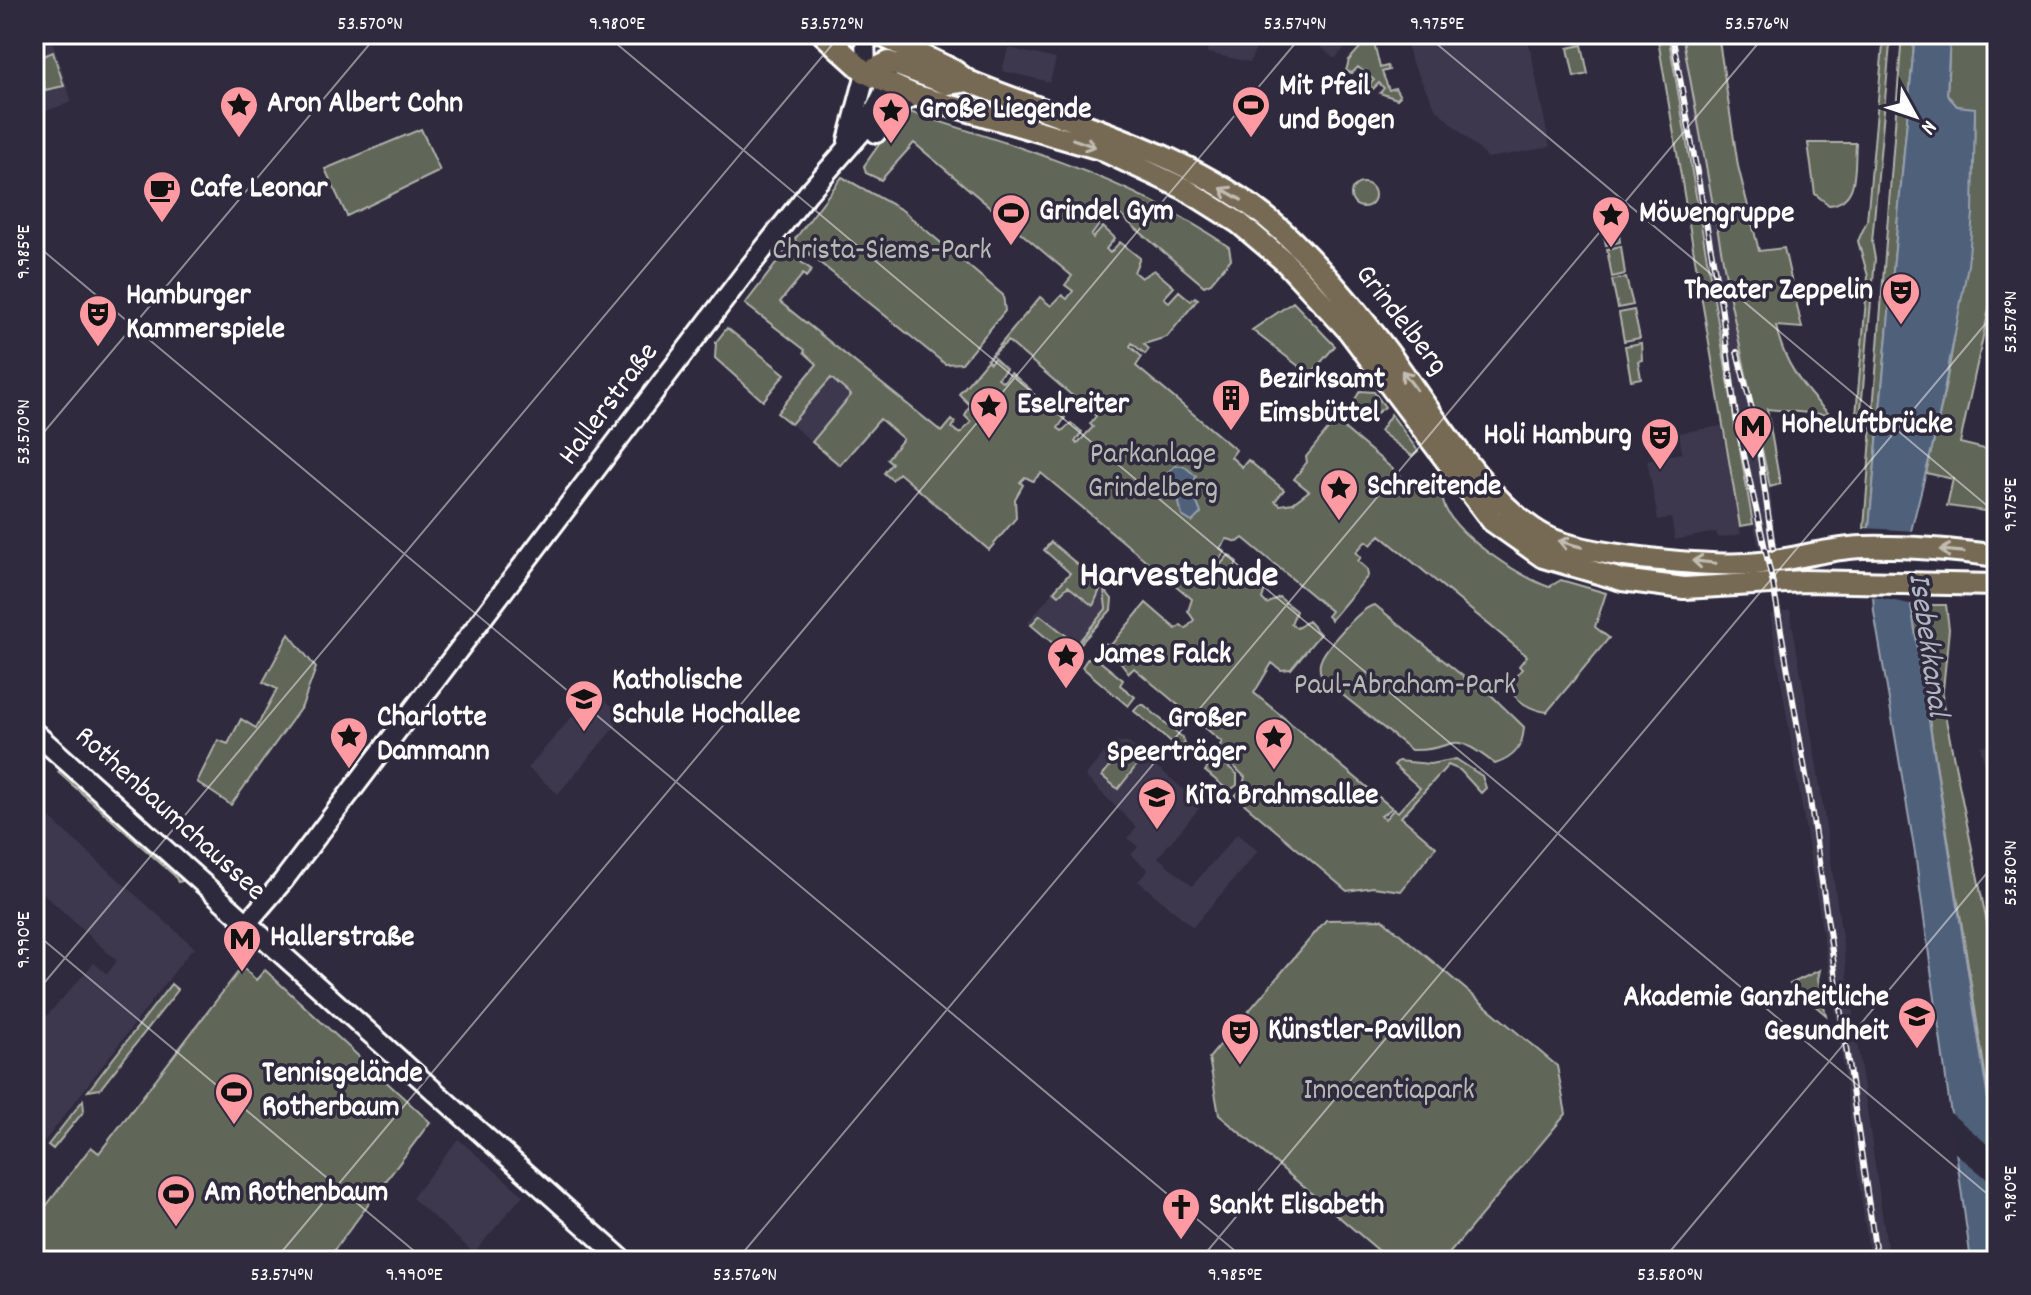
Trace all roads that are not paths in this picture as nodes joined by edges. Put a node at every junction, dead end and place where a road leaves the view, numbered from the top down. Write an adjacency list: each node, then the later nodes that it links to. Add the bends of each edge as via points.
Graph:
1 (823, 34): 5 (main road)
2 (865, 34): 5 (main road, Hallerstraße)
3 (886, 36): 4 (main road, Hallerstraße); 6 (main road, Grindelberg)
4 (887, 72): 5 (main road); 6 (main road, via 947,84); 7 (main road, Grindelberg); 8 (main road, Hallerstraße, via 872,119)
5 (866, 73): 8 (main road, Hallerstraße)
6 (968, 81): 9 (main road, Grindelberg, one-way to 6, via 1863,547 1728,564 1603,552 1543,535 1496,496 1352,307 1266,217 1148,150)
7 (914, 95): 8 (main road, via 889,113 869,142); 10 (main road, Grindelberg, one-way to 10, via 1100,149 1148,170 1239,223 1284,261 1348,330 1492,521 1539,554 1622,580 1676,588 1861,581)
8 (844, 151): 12 (main road, Hallerstraße)
9 (1997, 556)
10 (1997, 585)
11 (34, 732): 12 (main road, Rothenbaumchaussee)
12 (247, 923): 13 (main road, Rothenbaumchaussee)
13 (624, 1261)

